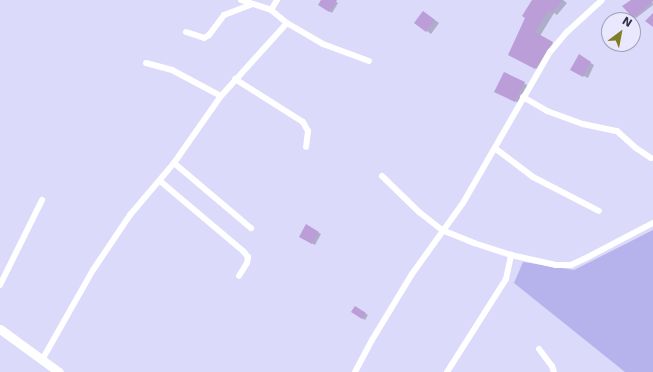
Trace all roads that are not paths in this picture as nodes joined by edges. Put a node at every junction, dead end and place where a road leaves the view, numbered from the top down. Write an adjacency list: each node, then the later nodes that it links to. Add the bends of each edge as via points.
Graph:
1 (241, 0): 4 (street)
2 (277, 0): 5 (street)
3 (602, 0): 12 (street, via 567,32 550,52)
4 (252, 4): 5 (street); 7 (street, via 224,15 204,38)
5 (271, 10): 6 (street)
6 (286, 23): 8 (street, via 323,44); 10 (street)
7 (186, 32)
8 (369, 60)
9 (146, 63): 11 (street, via 172,70)
10 (236, 79): 11 (street); 13 (street, via 303,122 308,131)
11 (221, 96): 16 (street)
12 (523, 97): 14 (street); 15 (street, via 546,111 583,124 617,131)
13 (306, 147)
14 (496, 149): 20 (street, via 534,178); 23 (street, via 463,203)
15 (651, 158)
16 (174, 163): 18 (street); 22 (street)
17 (382, 176): 23 (street, via 419,212)
18 (160, 180): 25 (street, via 248,257); 29 (street, via 130,214 110,243)
19 (42, 200): 26 (street)
20 (598, 211)
21 (653, 223): 24 (street, via 571,265 549,264)
22 (251, 228)
23 (442, 230): 24 (street); 31 (street, via 372,340)
24 (511, 255): 32 (street, via 509,272 503,285)
25 (239, 276)
26 (0, 285)
27 (0, 329): 29 (street)
28 (539, 348): 33 (street)
29 (42, 360): 30 (street)
30 (58, 372)
31 (355, 372)
32 (447, 372)
33 (554, 372)

